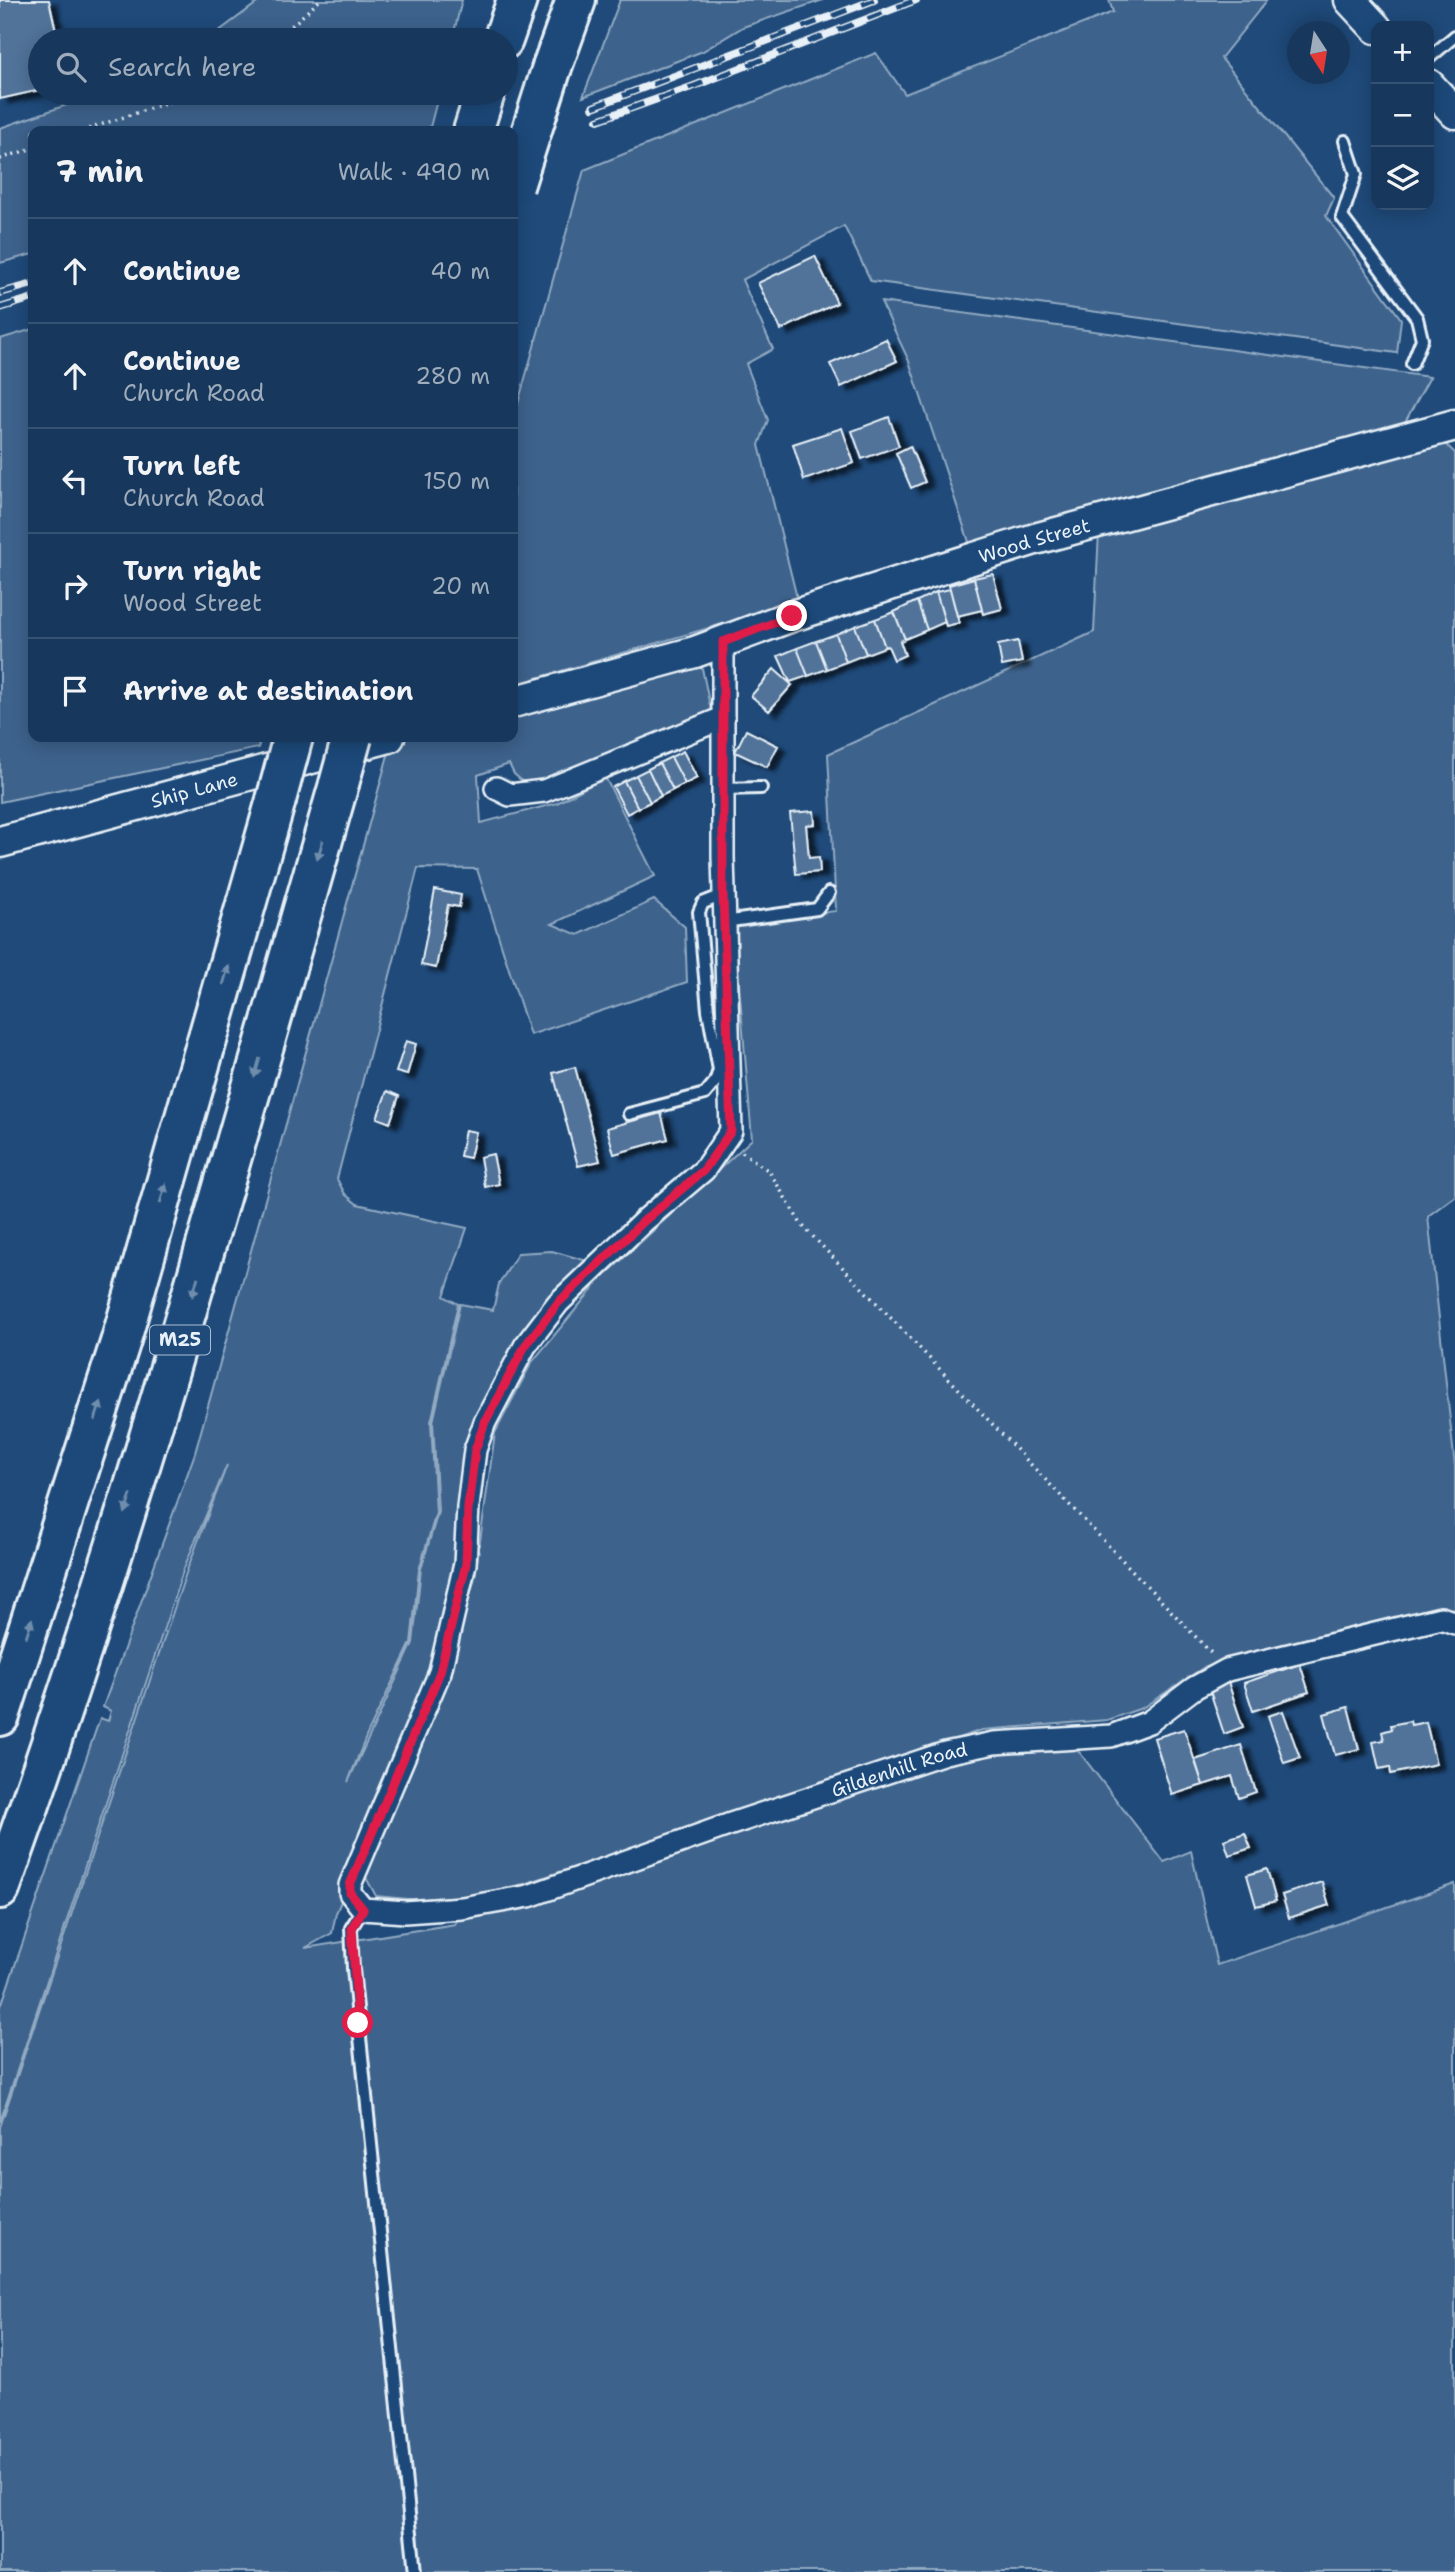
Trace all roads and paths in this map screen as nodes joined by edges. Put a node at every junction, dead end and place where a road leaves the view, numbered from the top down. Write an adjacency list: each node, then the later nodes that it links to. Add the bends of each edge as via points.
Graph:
1 (320, 0): 6 (path)
2 (517, 0): 7 (highway)
3 (576, 0): 19 (highway, bridge)
4 (1350, 0): 5 (street)
5 (1371, 23)
6 (289, 28)
7 (507, 28)
8 (1455, 36): 9 (lane)
9 (1434, 54)
10 (1434, 90): 13 (street)
11 (160, 105): 14 (path)
12 (481, 105): 15 (highway)
13 (1455, 113)
14 (97, 126)
15 (475, 126)
16 (1345, 141): 20 (lane, via 1356,174 1342,217 1417,318 1422,339)
17 (28, 150): 18 (path)
18 (0, 159)
19 (518, 172)
20 (1412, 364)
21 (1455, 425): 22 (street, Wood Street, via 1035,539)
22 (723, 642): 23 (street, Wood Street); 24 (street)
23 (518, 701)
24 (723, 718): 28 (street, via 544,791 510,795); 30 (street)
25 (292, 742): 39 (highway, M25, one-way to 25, bridge, via 121,1340)
26 (351, 742): 40 (highway, M25, one-way to 40, bridge, via 173,1364)
27 (370, 742): 31 (street, Ship Lane)
28 (496, 788)
29 (761, 788): 30 (lane)
30 (723, 789): 33 (street)
31 (0, 842)
32 (829, 893): 34 (lane, via 817,909)
33 (723, 895): 34 (street); 35 (lane, via 703,903 699,912 719,1070 715,1082 705,1094)
34 (724, 922): 36 (street, via 731,1113)
35 (629, 1114)
36 (727, 1141): 38 (path, via 769,1171 801,1224); 41 (street, via 704,1170 558,1303 525,1346 485,1422 475,1450 466,1564 440,1672 350,1885 350,1893)
37 (1455, 1623): 38 (street, Gildenhill Road, via 1441,1618)
38 (1227, 1670): 41 (street, Gildenhill Road, via 1149,1722 1111,1736 994,1743 944,1753 529,1896 462,1909)
39 (0, 1716)
40 (0, 1889)
41 (363, 1909): 42 (lane, via 352,1928 352,1969)
42 (415, 2572)

